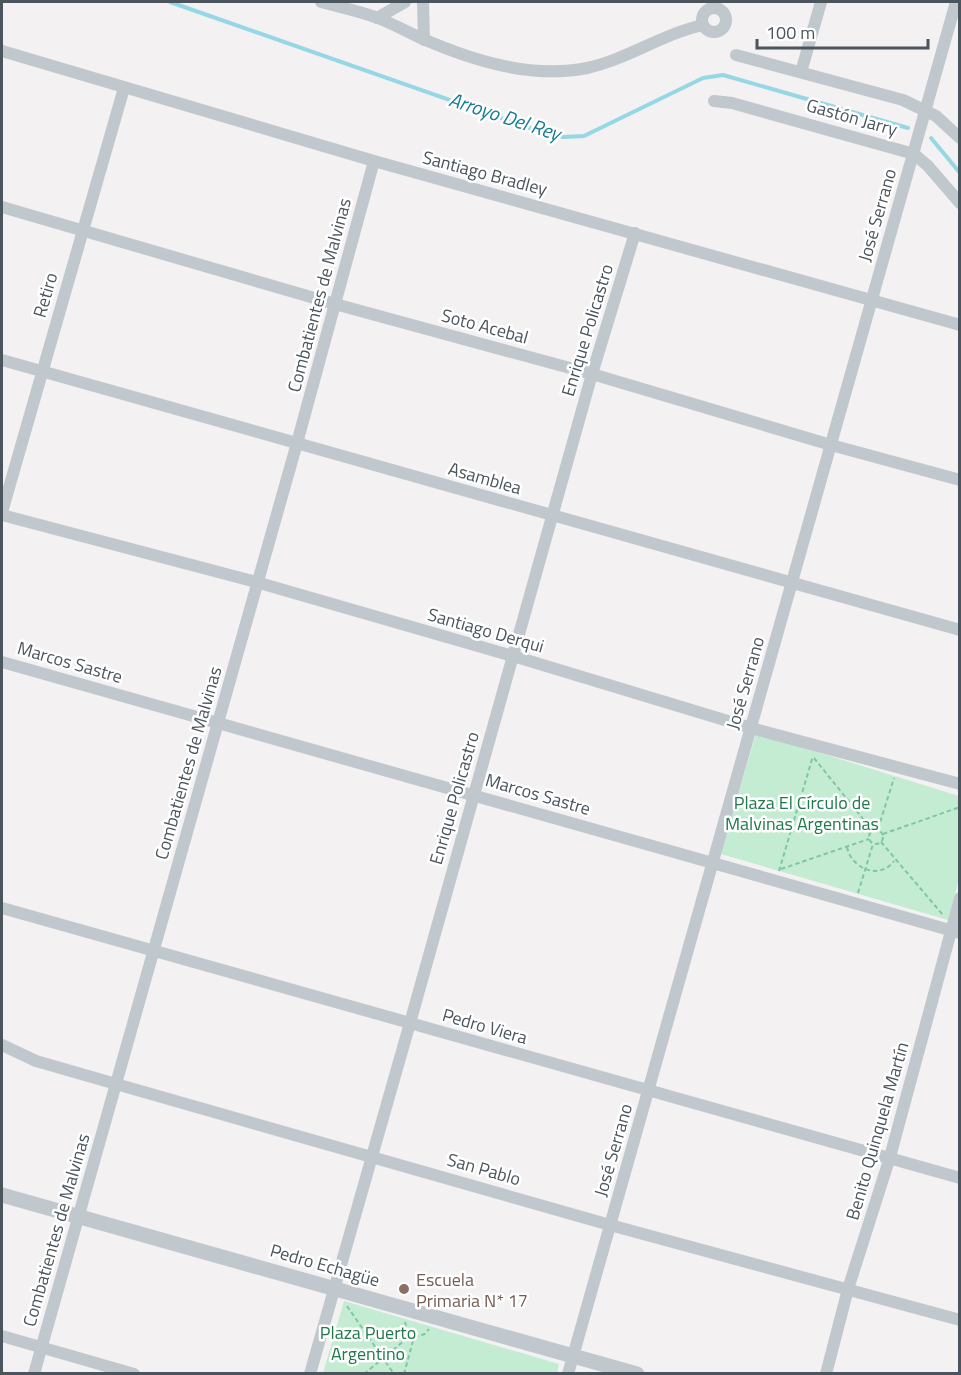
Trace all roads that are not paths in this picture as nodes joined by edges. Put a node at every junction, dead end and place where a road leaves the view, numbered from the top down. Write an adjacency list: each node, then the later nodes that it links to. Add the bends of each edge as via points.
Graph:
1 (321, 2): 6 (street)
2 (405, 2): 6 (street)
3 (423, 2): 8 (street)
4 (821, 2): 11 (street)
5 (956, 2): 14 (street, José Serrano)
6 (376, 18): 8 (street)
7 (703, 25): 8 (street, via 614,61 556,72 483,61)
8 (424, 39)
9 (2, 51): 12 (street, Santiago Bradley)
10 (736, 55): 11 (street, Gastón Jarry)
11 (801, 72): 14 (street, Gastón Jarry, via 903,100)
12 (124, 88): 17 (street, Santiago Bradley); 20 (street, Retiro)
13 (714, 101): 16 (street, Gastón Jarry)
14 (925, 110): 15 (street, Gastón Jarry); 16 (street, José Serrano)
15 (960, 138)
16 (914, 154): 18 (street, Gastón Jarry); 22 (street, José Serrano)
17 (374, 161): 21 (street, Santiago Bradley); 23 (street, Combatientes de Malvinas)
18 (960, 203)
19 (2, 207): 20 (street, Soto Acebal)
20 (82, 230): 23 (street, Soto Acebal); 26 (street, Retiro)
21 (635, 233): 22 (street, Santiago Bradley); 27 (street, Enrique Policastro)
22 (872, 300): 24 (street, Santiago Bradley); 29 (street, José Serrano)
23 (335, 304): 27 (street, Soto Acebal); 28 (street, Combatientes de Malvinas)
24 (960, 325)
25 (2, 360): 26 (street, Asamblea)
26 (42, 371): 28 (street, Asamblea); 31 (street, Retiro)
27 (592, 375): 29 (street, Soto Acebal); 32 (street, Enrique Policastro)
28 (297, 443): 32 (street, Asamblea); 33 (street, Combatientes de Malvinas)
29 (831, 445): 30 (street, Soto Acebal); 34 (street, José Serrano)
30 (960, 480)
31 (2, 514): 33 (street, Santiago Derqui)
32 (553, 516): 34 (street, Asamblea); 36 (street, Enrique Policastro)
33 (256, 582): 36 (street, Santiago Derqui); 38 (street, Combatientes de Malvinas)
34 (792, 583): 35 (street, Asamblea); 39 (street, José Serrano)
35 (960, 630)
36 (513, 656): 39 (street, Santiago Derqui); 41 (street, Enrique Policastro)
37 (2, 662): 38 (street, Marcos Sastre)
38 (218, 723): 41 (street, Marcos Sastre); 46 (street, Combatientes de Malvinas)
39 (751, 728): 40 (street, Santiago Derqui); 42 (street, José Serrano)
40 (960, 784)
41 (474, 795): 42 (street, Marcos Sastre); 47 (street, Enrique Policastro)
42 (712, 864): 45 (street, Marcos Sastre); 50 (street, José Serrano)
43 (960, 898): 45 (street, Benito Quinquela Martín)
44 (2, 908): 46 (street, Pedro Viera)
45 (955, 928): 52 (street, Benito Quinquela Martín)
46 (154, 950): 47 (street, Pedro Viera); 49 (street, Combatientes de Malvinas)
47 (410, 1023): 50 (street, Pedro Viera); 51 (street, Enrique Policastro)
48 (2, 1045): 49 (street, San Pablo, via 36,1061)
49 (116, 1084): 51 (street, San Pablo); 55 (street, Combatientes de Malvinas)
50 (648, 1090): 52 (street, Pedro Viera); 56 (street, José Serrano)
51 (372, 1155): 56 (street, San Pablo); 57 (street, Enrique Policastro)
52 (890, 1157): 53 (street, Pedro Viera); 58 (street, Benito Quinquela Martín)
53 (960, 1178)
54 (2, 1195): 55 (street, Pedro Echagüe)
55 (79, 1217): 57 (street, Pedro Echagüe); 61 (street, Combatientes de Malvinas)
56 (610, 1225): 58 (street, San Pablo); 62 (street, José Serrano)
57 (333, 1287): 62 (street, Pedro Echagüe); 65 (street, Enrique Policastro)
58 (848, 1289): 59 (street, San Pablo); 68 (street, Benito Quinquela Martín)
59 (960, 1320)
60 (2, 1336): 61 (street)
61 (41, 1347): 63 (street, Combatientes de Malvinas); 64 (street)
62 (573, 1355): 66 (street, José Serrano); 67 (street, Pedro Echagüe)
63 (34, 1374)
64 (134, 1374)
65 (310, 1374)
66 (568, 1374)
67 (637, 1374)
68 (826, 1374)

